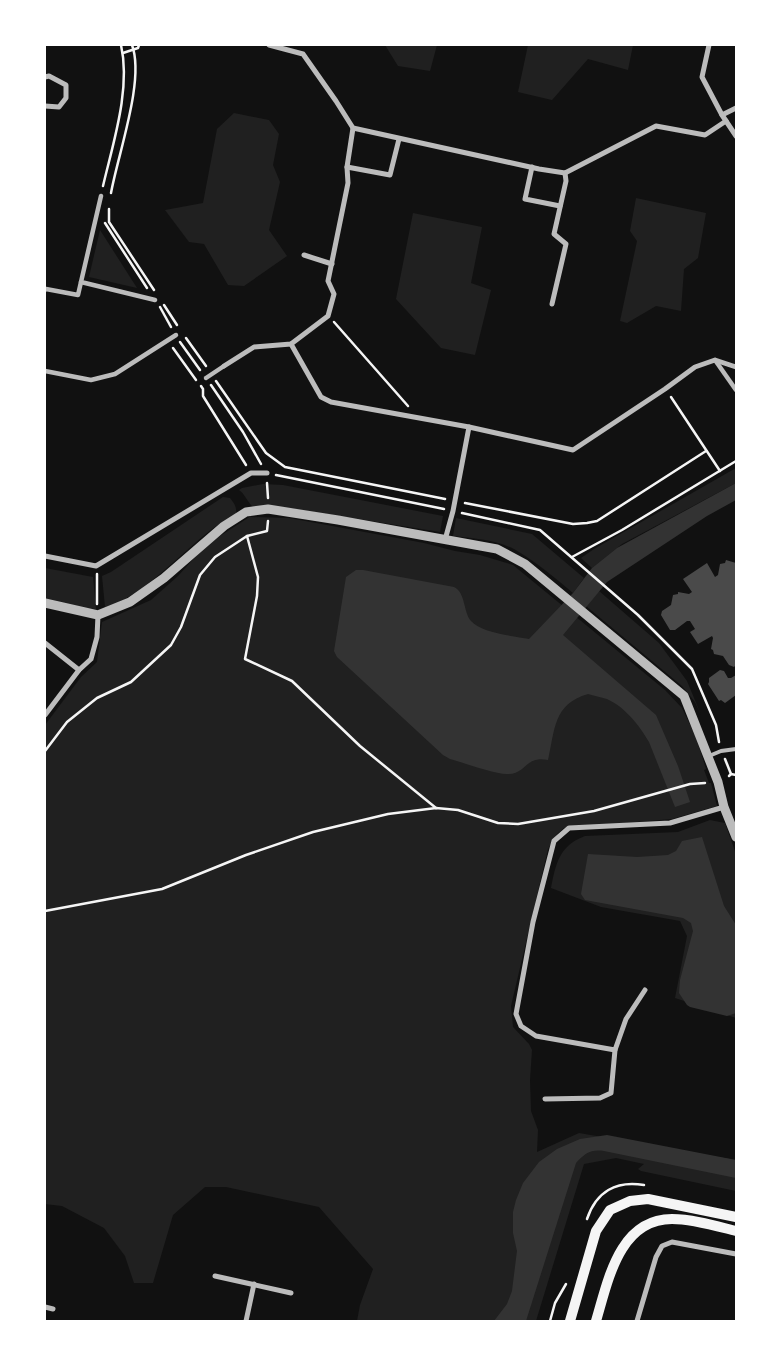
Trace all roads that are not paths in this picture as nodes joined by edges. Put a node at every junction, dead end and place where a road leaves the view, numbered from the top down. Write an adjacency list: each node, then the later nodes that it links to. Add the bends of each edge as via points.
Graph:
1 (270, 45): 3 (street)
2 (709, 45): 7 (street, via 702,77)
3 (282, 46): 9 (street, via 302,54)
4 (45, 77): 5 (street, via 66,85 66,98 59,107)
5 (45, 106)
6 (736, 108): 7 (street)
7 (722, 116): 8 (street)
8 (726, 121): 10 (street); 14 (street, via 705,135 656,126)
9 (353, 128): 11 (street); 12 (street)
10 (736, 136)
11 (399, 139): 12 (street, via 390,175); 13 (street)
12 (348, 167): 18 (street, via 348,183)
13 (532, 167): 14 (street); 16 (street, via 525,199)
14 (565, 173): 16 (street)
15 (101, 196): 19 (street)
16 (560, 206): 22 (street, via 554,234 566,244)
17 (304, 255): 18 (street)
18 (332, 264): 24 (street, via 328,281 334,294 328,316)
19 (81, 282): 20 (street, via 78,294); 21 (street)
20 (45, 290)
21 (156, 297)
22 (552, 304)
23 (176, 335): 28 (street, via 115,374 91,380)
24 (291, 344): 26 (street, via 254,347); 31 (street, via 321,397 331,402)
25 (715, 360): 27 (street); 30 (street); 31 (street, via 695,367 573,450)
26 (224, 366): 29 (street)
27 (736, 367)
28 (45, 371)
29 (206, 378)
30 (736, 390)
31 (469, 427): 33 (street)
32 (267, 473): 34 (street, via 251,473 96,566)
33 (445, 540): 36 (street, via 268,509 246,512 130,602); 41 (street, via 498,549 525,564 684,696)
34 (45, 556)
35 (45, 603): 36 (street)
36 (98, 615): 38 (street, via 97,637 91,658)
37 (45, 643): 38 (street)
38 (79, 670): 39 (street)
39 (45, 715)
40 (736, 749): 41 (lane)
41 (708, 756): 42 (street)
42 (724, 807): 43 (street); 45 (street, via 670,823 569,828 554,841 533,922 516,1014 520,1026 536,1036)
43 (736, 837)
44 (645, 990): 45 (street, via 626,1019)
45 (615, 1050): 46 (street, via 611,1093 600,1098)
46 (545, 1099)
47 (736, 1217): 56 (main road, via 648,1199 630,1201 610,1210 596,1231)
48 (736, 1231): 57 (main road, via 683,1219 648,1224 632,1235 619,1254)
49 (736, 1254): 58 (street, via 672,1242 662,1246)
50 (215, 1276): 51 (street)
51 (254, 1284): 52 (street); 55 (street)
52 (291, 1292)
53 (45, 1307): 54 (street)
54 (53, 1309)
55 (246, 1321)
56 (570, 1321)
57 (596, 1321)
58 (637, 1321)

